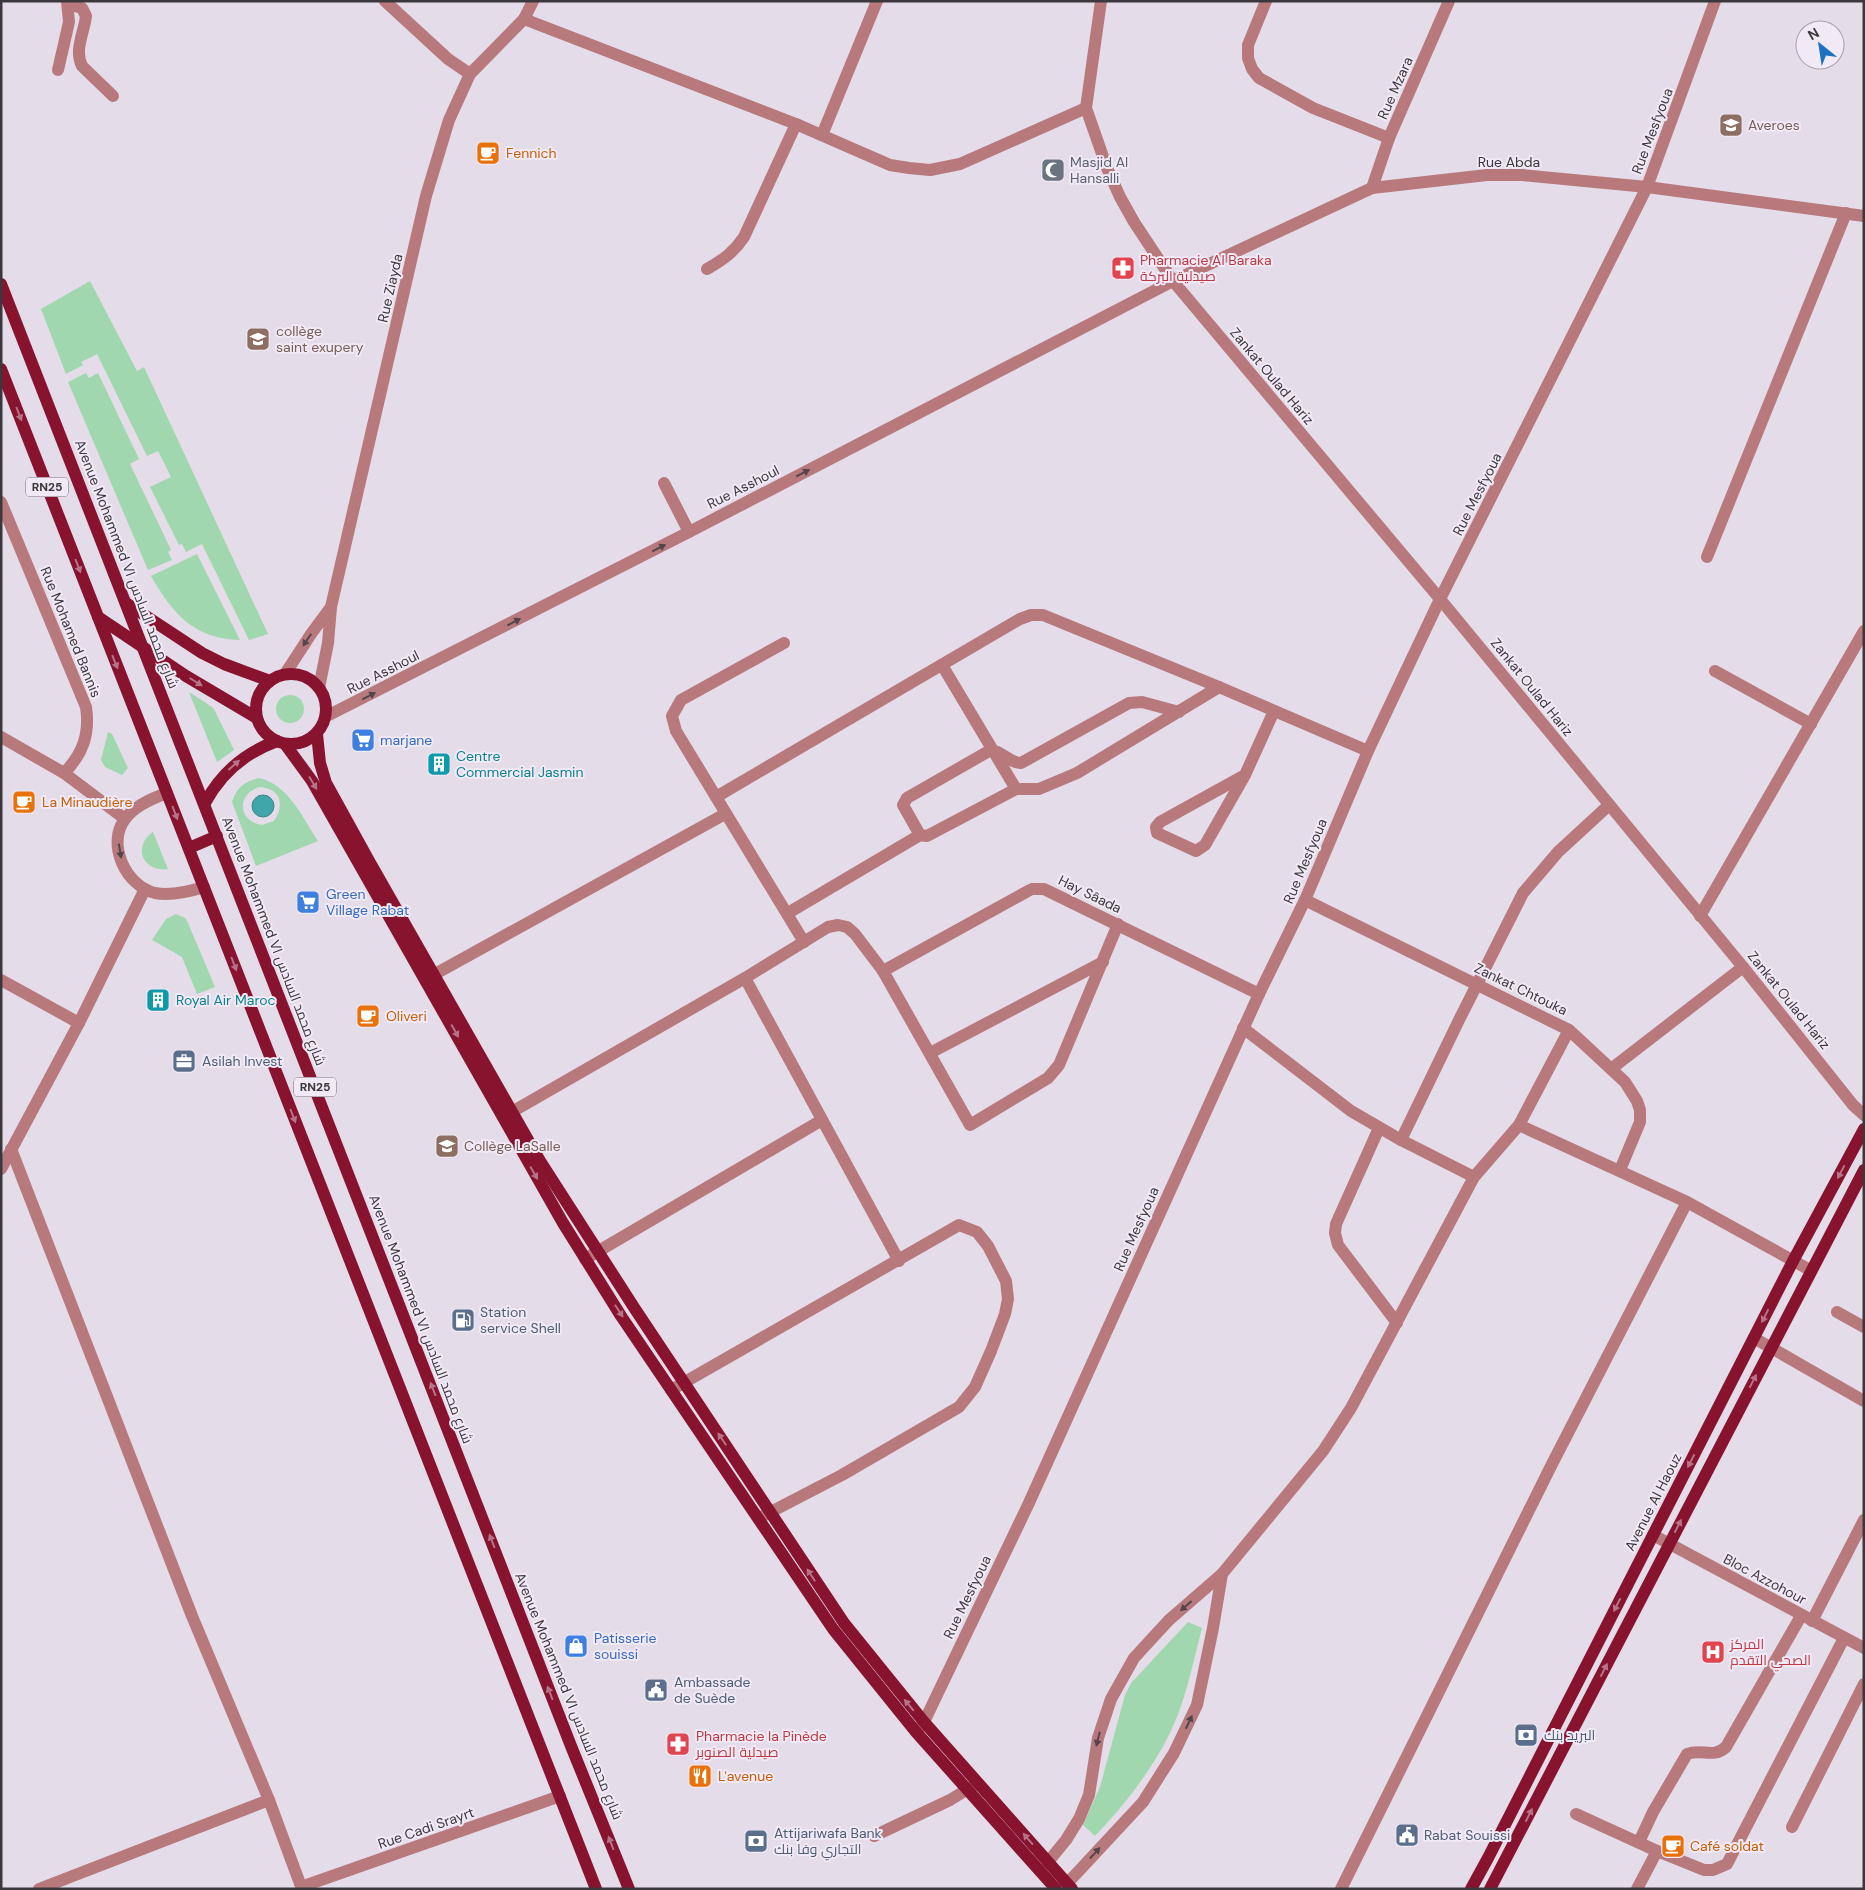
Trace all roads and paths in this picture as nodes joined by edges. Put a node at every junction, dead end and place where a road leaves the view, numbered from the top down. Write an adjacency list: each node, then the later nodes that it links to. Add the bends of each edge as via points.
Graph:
1 (386, 1): 11 (street, via 448,59)
2 (534, 1): 9 (street, Rue Ziayda)
3 (878, 1): 15 (street)
4 (1101, 1): 13 (street)
5 (1266, 1): 16 (street, via 1248,45 1248,58 1259,78 1313,108)
6 (1449, 1): 16 (street, Rue Mzara)
7 (1715, 1): 18 (street, Rue Mesfyoua)
8 (67, 2): 10 (street, via 69,22); 12 (street, via 82,8 86,16 79,49 82,66)
9 (524, 19): 11 (street, Rue Ziayda); 14 (street)
10 (58, 70)
11 (470, 74): 31 (street, Rue Ziayda, via 449,120 426,196)
12 (113, 96)
13 (1086, 108): 15 (street, via 960,164 930,170 890,165); 22 (street, Zankat Oulad Hariz, via 1120,198)
14 (796, 124): 15 (street); 21 (street, via 736,250)
15 (822, 135)
16 (1389, 138): 17 (street, Rue Mzara)
17 (1372, 188): 18 (street, Rue Abda, via 1522,175); 22 (street, Rue Abda)
18 (1647, 188): 19 (street, Rue Abda); 29 (street, Rue Mesfyoua)
19 (1846, 214): 20 (street, Rue Abda); 28 (street)
20 (1864, 216)
21 (707, 268)
22 (1173, 281): 27 (street, Rue Asshoul, one-way to 22); 29 (street, Zankat Oulad Hariz)
23 (1, 284): 30 (main road, Avenue Mohammed VI شارع محمد السادس / RN25)
24 (1, 369): 32 (main road, RN25, one-way to 32)
25 (664, 483): 27 (street)
26 (1, 502): 52 (street, Rue Mohamed Bannis, via 86,707 88,720 84,744)
27 (689, 532): 44 (street, Rue Asshoul, one-way to 27)
28 (1707, 557)
29 (1440, 599): 51 (street, Rue Mesfyoua); 58 (street, Zankat Oulad Hariz)
30 (126, 603): 35 (main road, Avenue Mohammed VI شارع محمد السادس / RN25); 39 (main road, via 202,653)
31 (331, 607): 38 (street, Rue Ziayda, one-way to 38); 41 (street, Rue Ziayda)
32 (98, 616): 35 (main road); 55 (main road, RN25, one-way to 55)
33 (1864, 631): 46 (street)
34 (784, 644): 56 (street, via 681,700 672,716 676,731)
35 (144, 648): 45 (main road, one-way to 45); 57 (main road, Avenue Mohammed VI شارع محمد السادس / RN25)
36 (942, 665): 40 (street, via 1020,618 1043,615); 50 (street); 56 (street)
37 (1715, 671): 46 (street)
38 (285, 674): 39 (main road); 41 (main road, via 298,674)
39 (270, 681): 45 (main road, via 256,704)
40 (1219, 687): 42 (street); 43 (street)
41 (319, 688): 44 (main road, via 325,702)
42 (1274, 711): 51 (street); 53 (street)
43 (1179, 712): 50 (street, via 1142,702 1129,703 1021,763 1012,762); 54 (street, via 1077,772 1039,789)
44 (326, 717): 47 (main road)
45 (257, 718): 49 (main road, via 268,736)
46 (1811, 724): 68 (street)
47 (316, 734): 49 (main road, via 302,742); 74 (main road, via 326,783)
48 (1, 737): 52 (street)
49 (281, 742): 57 (main road, one-way to 49, via 217,783 234,765 262,746); 74 (main road, one-way to 74, via 312,781)
50 (991, 750): 54 (street); 61 (street, via 907,798 903,805)
51 (1368, 751): 66 (street, Rue Mesfyoua)
52 (64, 773): 60 (street)
53 (1245, 775): 53 (street, via 1200,850 1157,833 1156,827 1160,822)
54 (1016, 789): 61 (street, via 927,836)
55 (167, 793): 60 (street, via 144,803); 63 (main road, RN25, one-way to 63)
56 (716, 797): 59 (street)
57 (205, 803): 62 (main road, Avenue Mohammed VI شارع محمد السادس / RN25)
58 (1608, 805): 68 (street, Zankat Oulad Hariz); 77 (street, via 1558,852 1523,893)
59 (725, 814): 67 (street); 74 (street)
60 (125, 818): 65 (street, one-way to 65, via 120,829 119,852 128,873)
61 (920, 835): 67 (street)
62 (217, 836): 63 (main road); 134 (main road, Avenue Mohammed VI شارع محمد السادس / RN25, one-way to 62)
63 (189, 848): 64 (main road, RN25)
64 (204, 887): 65 (street, via 177,894); 121 (main road, RN25, one-way to 121)
65 (145, 889): 79 (street)
66 (1305, 900): 77 (street, Zankat Chtouka); 78 (street, Rue Mesfyoua)
67 (788, 913): 70 (street)
68 (1700, 916): 72 (street, Zankat Oulad Hariz)
69 (1118, 924): 71 (street); 73 (street, Hay Sâada, via 1044,889 1032,889); 78 (street, Hay Sâada)
70 (804, 942): 73 (street, via 828,927 847,927); 75 (street)
71 (1103, 962): 82 (street); 82 (street, via 1054,1072 970,1125)
72 (1743, 967): 83 (street); 85 (street, Zankat Oulad Hariz)
73 (883, 971): 82 (street)
74 (430, 977): 84 (main road)
75 (745, 978): 84 (street); 86 (street)
76 (1, 980): 79 (street)
77 (1477, 984): 81 (street, Zankat Chtouka); 90 (street)
78 (1259, 994): 80 (street, Rue Mesfyoua)
79 (79, 1023): 91 (street)
80 (1243, 1028): 88 (street); 119 (street, Rue Mesfyoua, via 1028,1505)
81 (1569, 1030): 83 (street, Zankat Chtouka); 87 (street)
82 (930, 1053)
83 (1611, 1069): 93 (street, Zankat Chtouka, via 1632,1091 1640,1110 1640,1122)
84 (508, 1115): 97 (main road); 98 (main road, one-way to 98)
85 (1864, 1115)
86 (822, 1120): 97 (street); 99 (street)
87 (1519, 1125): 93 (street); 95 (street)
88 (1379, 1128): 90 (street); 103 (street, via 1336,1224 1335,1233 1338,1245)
89 (1864, 1129): 100 (main road, Avenue Al Haouz, one-way to 100)
90 (1400, 1140): 95 (street)
91 (11, 1149): 92 (street); 122 (street, via 189,1607)
92 (1, 1169)
93 (1620, 1170): 96 (street)
94 (1864, 1170): 101 (main road)
95 (1474, 1177): 103 (street)
96 (1687, 1202): 100 (street); 135 (street)
97 (598, 1252): 98 (street); 107 (main road)
98 (585, 1259): 108 (main road, one-way to 108)
99 (899, 1261): 107 (street); 110 (street, via 959,1225 977,1232 988,1246 1006,1281 1008,1299 995,1342 975,1387 959,1407)
100 (1793, 1261): 101 (street); 105 (main road, Avenue Al Haouz, one-way to 105)
101 (1810, 1270): 106 (main road)
102 (1837, 1312): 104 (street)
103 (1397, 1323): 114 (street, via 1351,1408 1323,1451)
104 (1864, 1327)
105 (1754, 1338): 106 (street); 112 (main road, Avenue Al Haouz, one-way to 112)
106 (1770, 1348): 109 (street); 113 (main road, one-way to 106)
107 (684, 1384): 108 (street); 110 (main road, one-way to 107)
108 (671, 1390): 110 (main road)
109 (1864, 1400)
110 (765, 1516): 119 (main road, via 833,1629)
111 (1864, 1520): 115 (street)
112 (1653, 1535): 113 (street, Bloc Azzohour); 129 (main road, Avenue Al Haouz, one-way to 129)
113 (1669, 1544): 115 (street, Bloc Azzohour); 136 (main road, one-way to 113)
114 (1222, 1574): 128 (street, one-way to 128, via 1169,1620 1134,1658 1110,1699 1098,1738 1089,1795 1079,1819); 130 (street, one-way to 114, via 1143,1802 1174,1753 1197,1705)
115 (1807, 1618): 116 (street, Bloc Azzohour); 126 (street, via 1726,1747 1717,1754 1687,1754)
116 (1844, 1638): 117 (street, Bloc Azzohour); 127 (street, via 1727,1864 1714,1870 1704,1870)
117 (1864, 1648)
118 (1864, 1684): 124 (street)
119 (920, 1727): 120 (main road)
120 (973, 1786): 125 (street); 128 (main road, one-way to 120); 130 (main road)
121 (560, 1796): 131 (street, Rue Cadi Srayrt); 133 (main road, RN25)
122 (269, 1800): 131 (street); 132 (street)
123 (1576, 1814): 126 (street)
124 (1792, 1827)
125 (874, 1836)
126 (1639, 1842): 127 (street)
127 (1657, 1851): 137 (street)
128 (1048, 1862): 130 (main road)
129 (1474, 1885): 136 (street)
130 (1064, 1887)
131 (302, 1888)
132 (39, 1889)
133 (596, 1889)
134 (629, 1889)
135 (1340, 1889)
136 (1491, 1889)
137 (1637, 1889)

